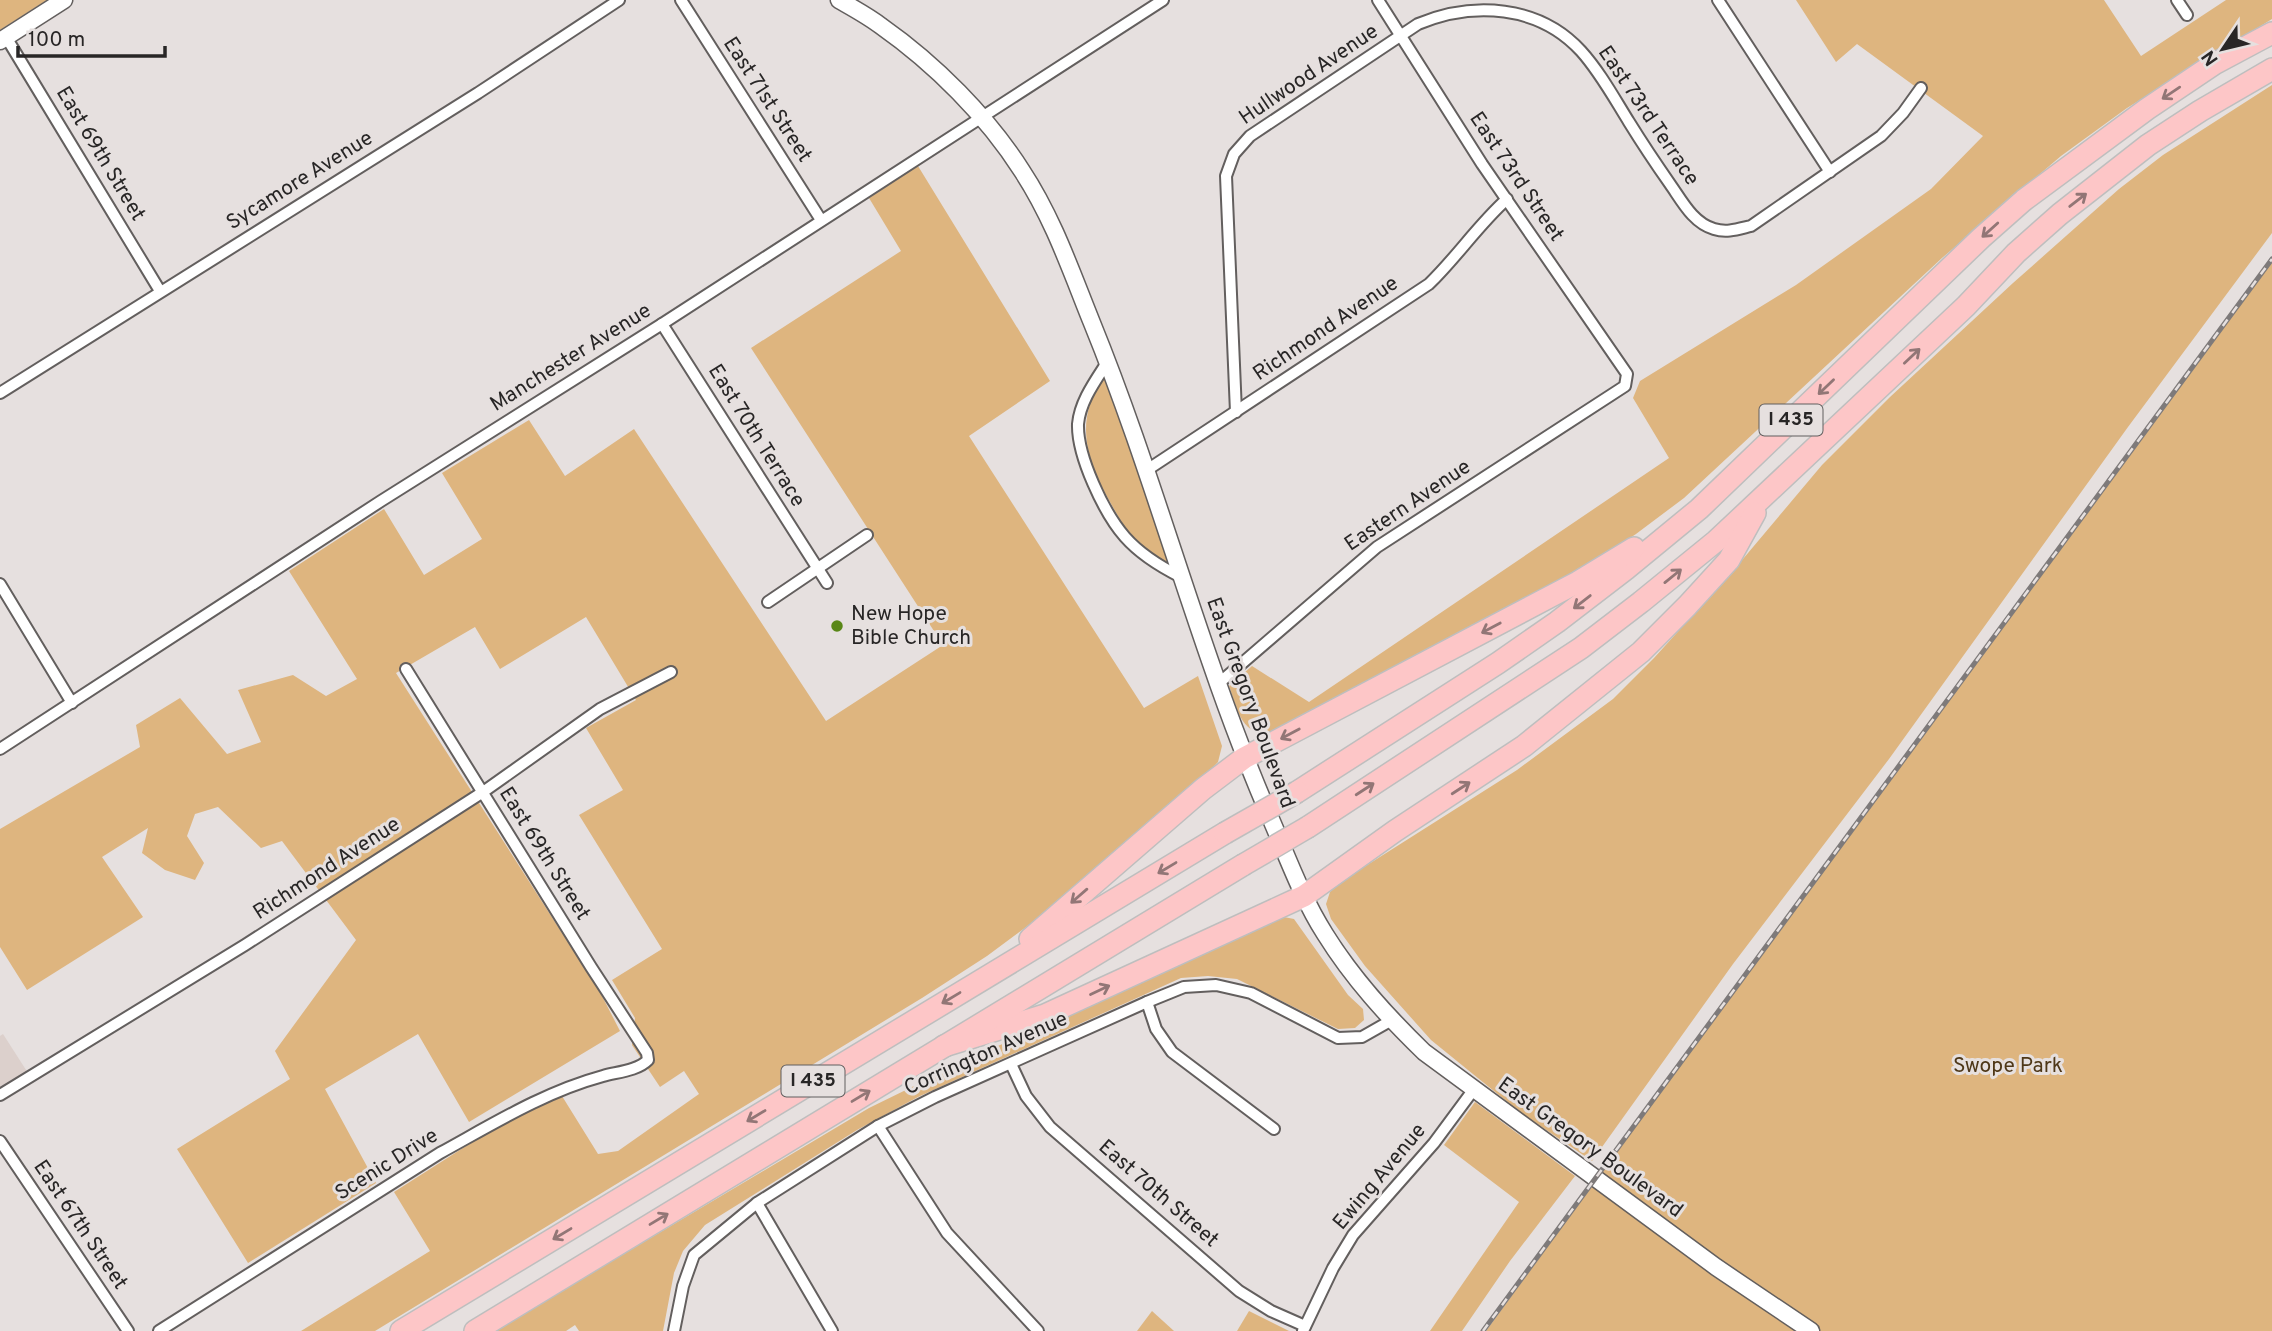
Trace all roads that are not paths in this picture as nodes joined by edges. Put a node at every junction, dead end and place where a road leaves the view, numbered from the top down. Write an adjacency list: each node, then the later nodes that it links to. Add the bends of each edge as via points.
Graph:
1 (64, 0): 13 (main road)
2 (619, 0): 20 (street, Sycamore Avenue)
3 (681, 0): 19 (street, East 71st Street)
4 (839, 0): 16 (main road, East Gregory Boulevard, via 881,25 923,59)
5 (1163, 0): 16 (street, Manchester Avenue)
6 (1378, 0): 12 (street, East 73rd Street)
7 (1718, 0): 17 (street)
8 (2177, 0): 9 (street)
9 (2187, 15)
10 (1535, 20): 12 (street, Hullwood Avenue, via 1479,9 1460,11 1436,17); 17 (street, East 73rd Terrace, via 1572,43 1595,67 1637,137 1690,213 1703,224 1728,231 1751,226)
11 (2272, 33): 28 (highway, I 435, one-way to 28, via 2214,64 2024,200)
12 (1401, 36): 18 (street, East 73rd Street); 25 (street, Hullwood Avenue, via 1250,136 1234,155 1226,176)
13 (3, 39): 20 (street, East 69th Street)
14 (2272, 69): 27 (highway, I 435, one-way to 14, via 2060,214 2148,145)
15 (1921, 88): 17 (street, via 1881,136)
16 (982, 118): 19 (street, Manchester Avenue); 22 (main road, East Gregory Boulevard, via 1022,170 1052,223)
17 (1830, 172)
18 (1507, 199): 23 (street, East 73rd Street); 25 (street, Richmond Avenue, via 1429,284)
19 (821, 220): 21 (street, Manchester Avenue)
20 (160, 291): 24 (street, Sycamore Avenue)
21 (662, 324): 30 (street, East 70th Terrace); 38 (street, Manchester Avenue)
22 (1108, 361): 26 (main road, East Gregory Boulevard); 31 (street, via 1087,394 1078,424 1085,466 1124,536 1161,568)
23 (1627, 374): 37 (street, Eastern Avenue, via 1625,386 1377,547)
24 (0, 393)
25 (1236, 412): 26 (street, Richmond Avenue)
26 (1147, 470): 31 (main road, East Gregory Boulevard)
27 (1766, 494): 42 (highway, one-way to 27, via 1524,746 1641,652 1728,560); 46 (highway, I 435, one-way to 27, bridge, via 1308,827 1581,648 1716,541)
28 (1699, 509): 40 (highway, one-way to 40, via 1578,582); 43 (highway, I 435, one-way to 43, bridge, via 1498,663 1297,792)
29 (867, 535): 30 (street)
30 (817, 568): 32 (street, East 70th Terrace); 34 (street)
31 (1181, 577): 37 (main road, East Gregory Boulevard)
32 (827, 583)
33 (0, 584): 38 (street)
34 (768, 602)
35 (406, 669): 41 (street, East 69th Street)
36 (671, 672): 41 (street, Richmond Avenue, via 600,709)
37 (1219, 684): 40 (main road, East Gregory Boulevard)
38 (72, 703): 39 (street, Manchester Avenue)
39 (0, 749)
40 (1244, 758): 42 (main road, East Gregory Boulevard); 43 (highway, one-way to 43)
41 (483, 792): 47 (street, East 69th Street); 50 (street, Richmond Avenue)
42 (1304, 896): 45 (main road, East Gregory Boulevard, via 1346,966); 46 (highway, one-way to 42, via 1045,1015)
43 (989, 975): 58 (highway, I 435, one-way to 58)
44 (1147, 1002): 45 (street, Corrington Avenue, via 1184,988 1216,985 1251,993 1338,1038 1362,1037); 48 (street, Corrington Avenue); 52 (street, via 1156,1029 1172,1052)
45 (1392, 1020): 49 (main road, East Gregory Boulevard, via 1424,1052)
46 (944, 1046): 59 (highway, I 435, one-way to 46)
47 (648, 1060): 57 (street, Scenic Drive, via 638,1068 539,1098 440,1153)
48 (1010, 1064): 51 (street, Corrington Avenue); 55 (street, East 70th Street, via 1026,1096 1050,1127 1239,1291)
49 (1474, 1089): 55 (street, Ewing Avenue, via 1434,1143 1353,1235); 63 (main road, East Gregory Boulevard, via 1716,1268)
50 (0, 1095)
51 (878, 1126): 54 (street, Corrington Avenue); 62 (street, via 947,1233)
52 (1274, 1129)
53 (0, 1141): 56 (street, East 67th Street)
54 (757, 1203): 60 (street, Corrington Avenue, via 694,1255); 61 (street)
55 (1304, 1328)
56 (128, 1331)
57 (159, 1331)
58 (401, 1331)
59 (475, 1331)
60 (674, 1331)
61 (832, 1331)
62 (1038, 1331)
63 (1811, 1331)

